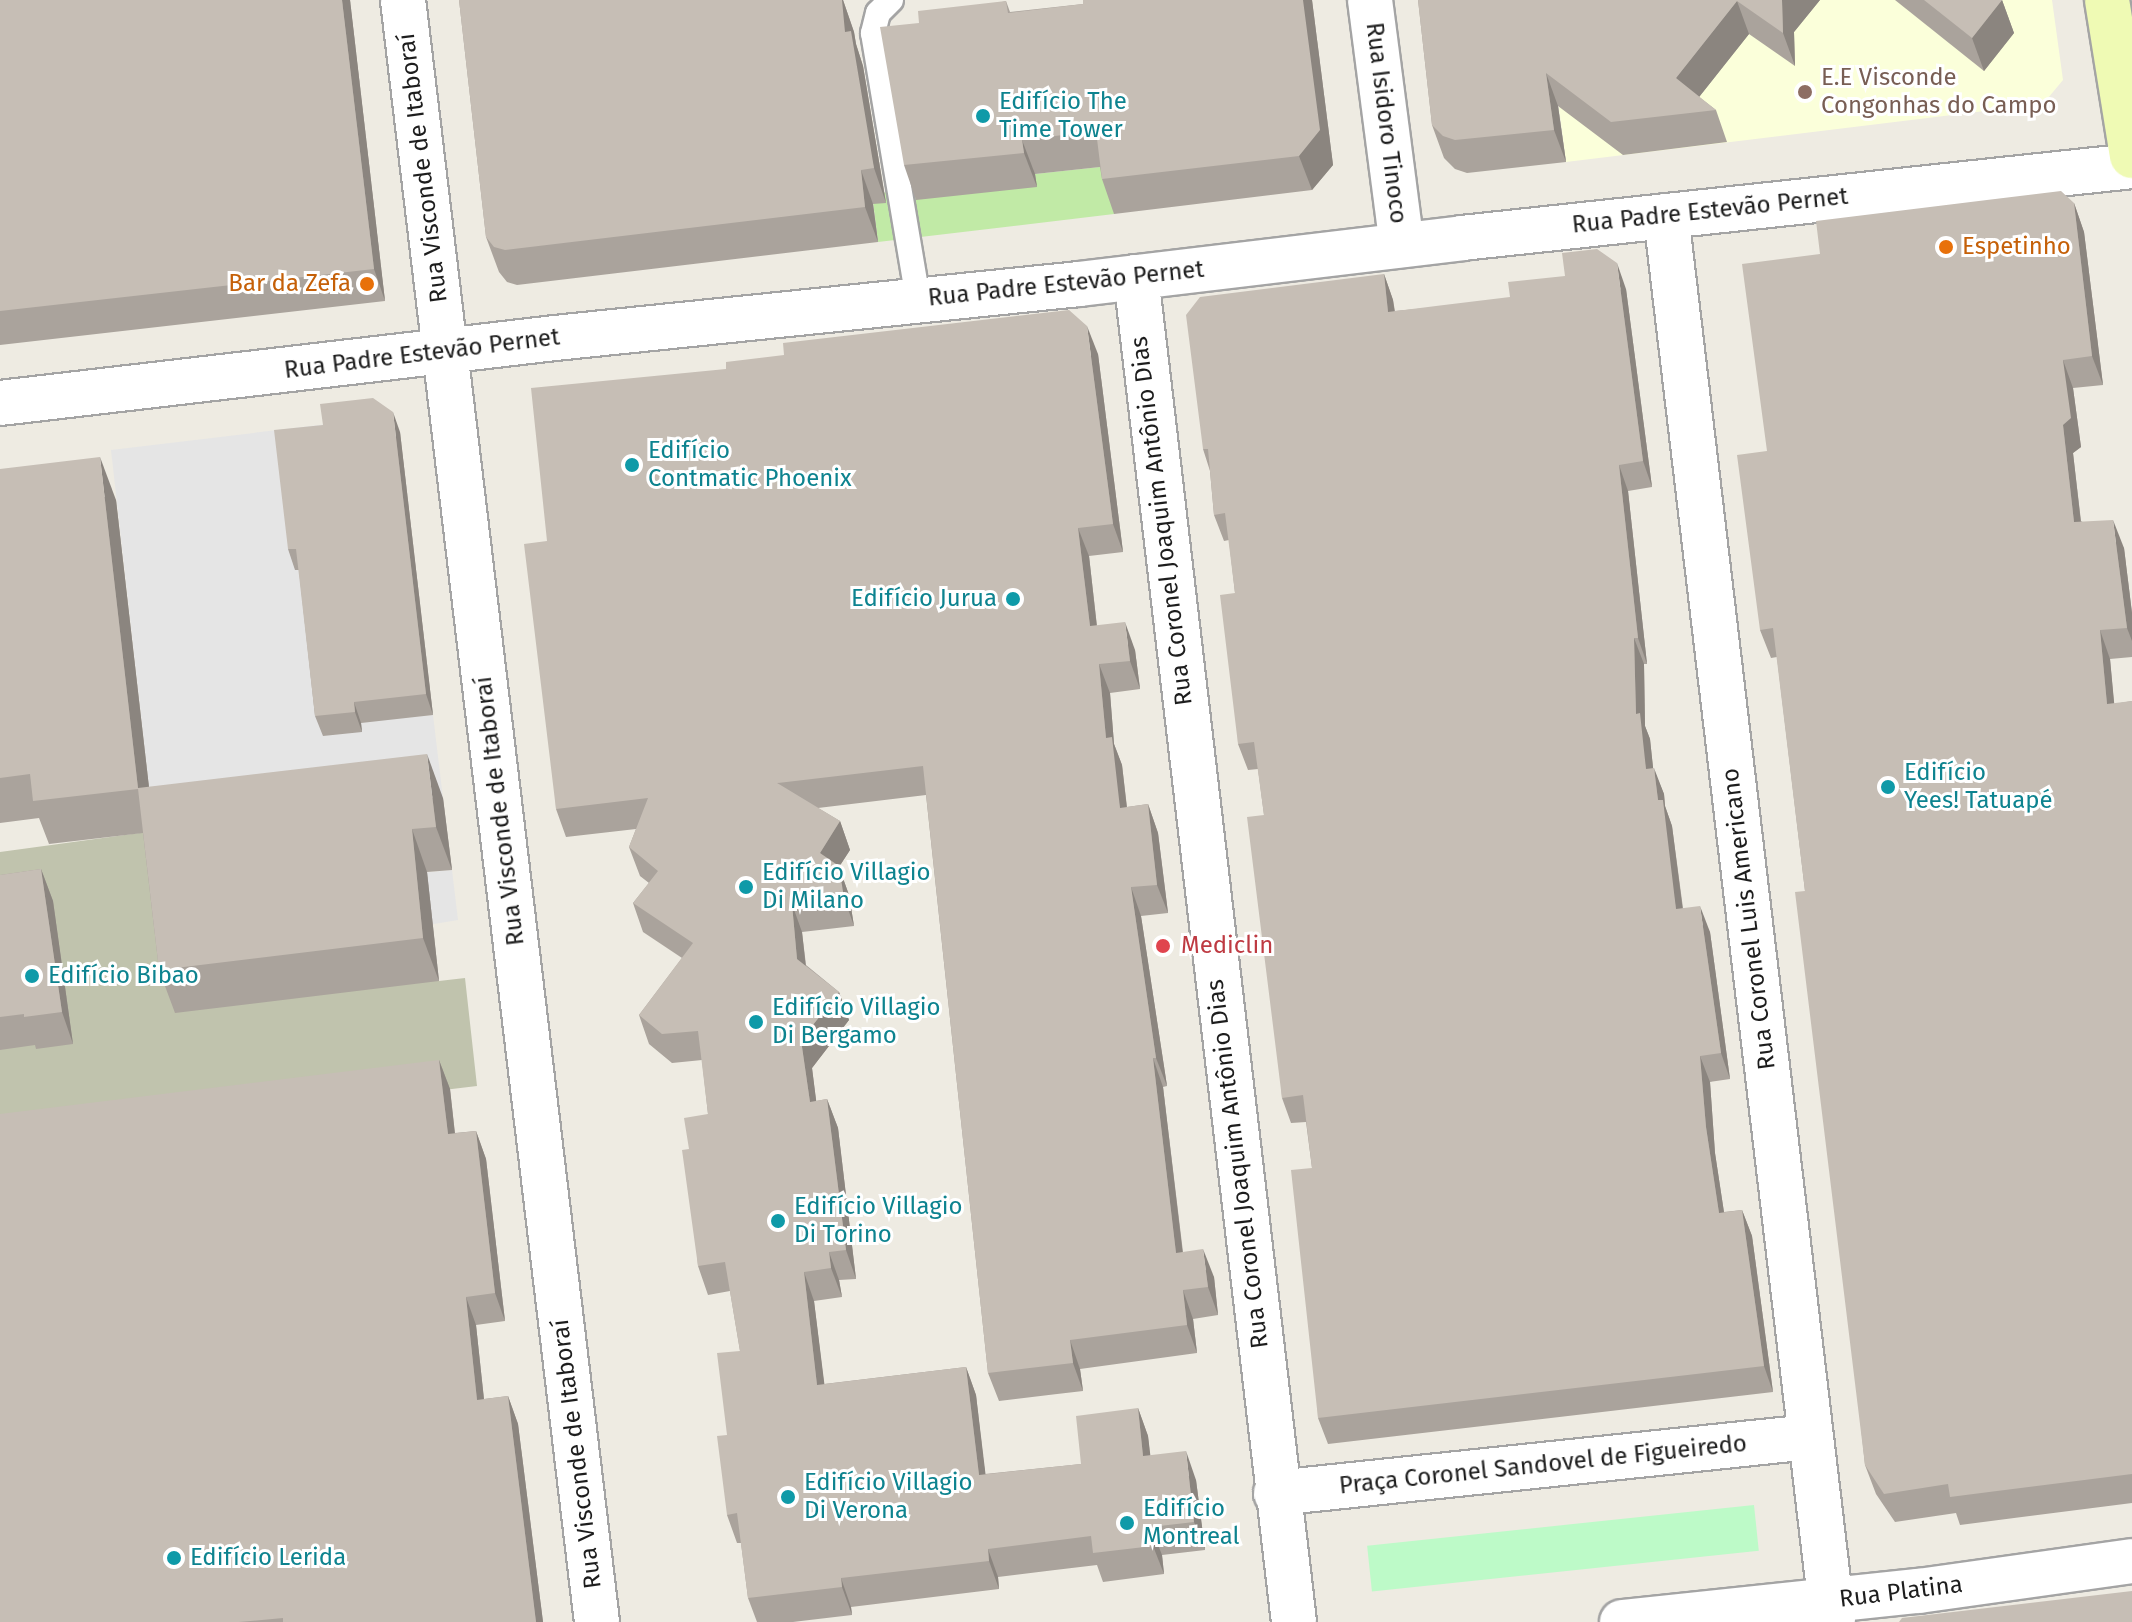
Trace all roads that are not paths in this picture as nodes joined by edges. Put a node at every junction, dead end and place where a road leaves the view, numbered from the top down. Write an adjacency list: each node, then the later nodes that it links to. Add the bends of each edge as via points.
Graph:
1 (403, 0): 11 (street, Rua Visconde de Itaboraí)
2 (891, 0): 10 (lane, via 878,13 873,33)
3 (1370, 0): 8 (street, Rua Isidoro Tinoco)
4 (2107, 0): 5 (street)
5 (2132, 156)
6 (2132, 166): 7 (street, Rua Padre Estevão Pernet)
7 (1666, 216): 8 (street, Rua Padre Estevão Pernet); 13 (street, Rua Coronel Luis Americano)
8 (1402, 245): 9 (street, Rua Padre Estevão Pernet)
9 (1136, 277): 10 (street, Rua Padre Estevão Pernet); 14 (street, Rua Coronel Joaquim Antônio Dias)
10 (918, 300): 11 (street, Rua Padre Estevão Pernet)
11 (445, 351): 12 (street, Rua Padre Estevão Pernet); 17 (street, Rua Visconde de Itaboraí)
12 (0, 403)
13 (1810, 1437): 14 (street, Praça Coronel Sandovel de Figueiredo); 16 (street, Rua Coronel Luis Americano)
14 (1276, 1493): 18 (street, Rua Coronel Joaquim Antônio Dias)
15 (2132, 1561): 16 (street, Rua Platina)
16 (1832, 1611): 19 (street, Rua Platina)
17 (597, 1622)
18 (1294, 1622)
19 (1622, 1622)

